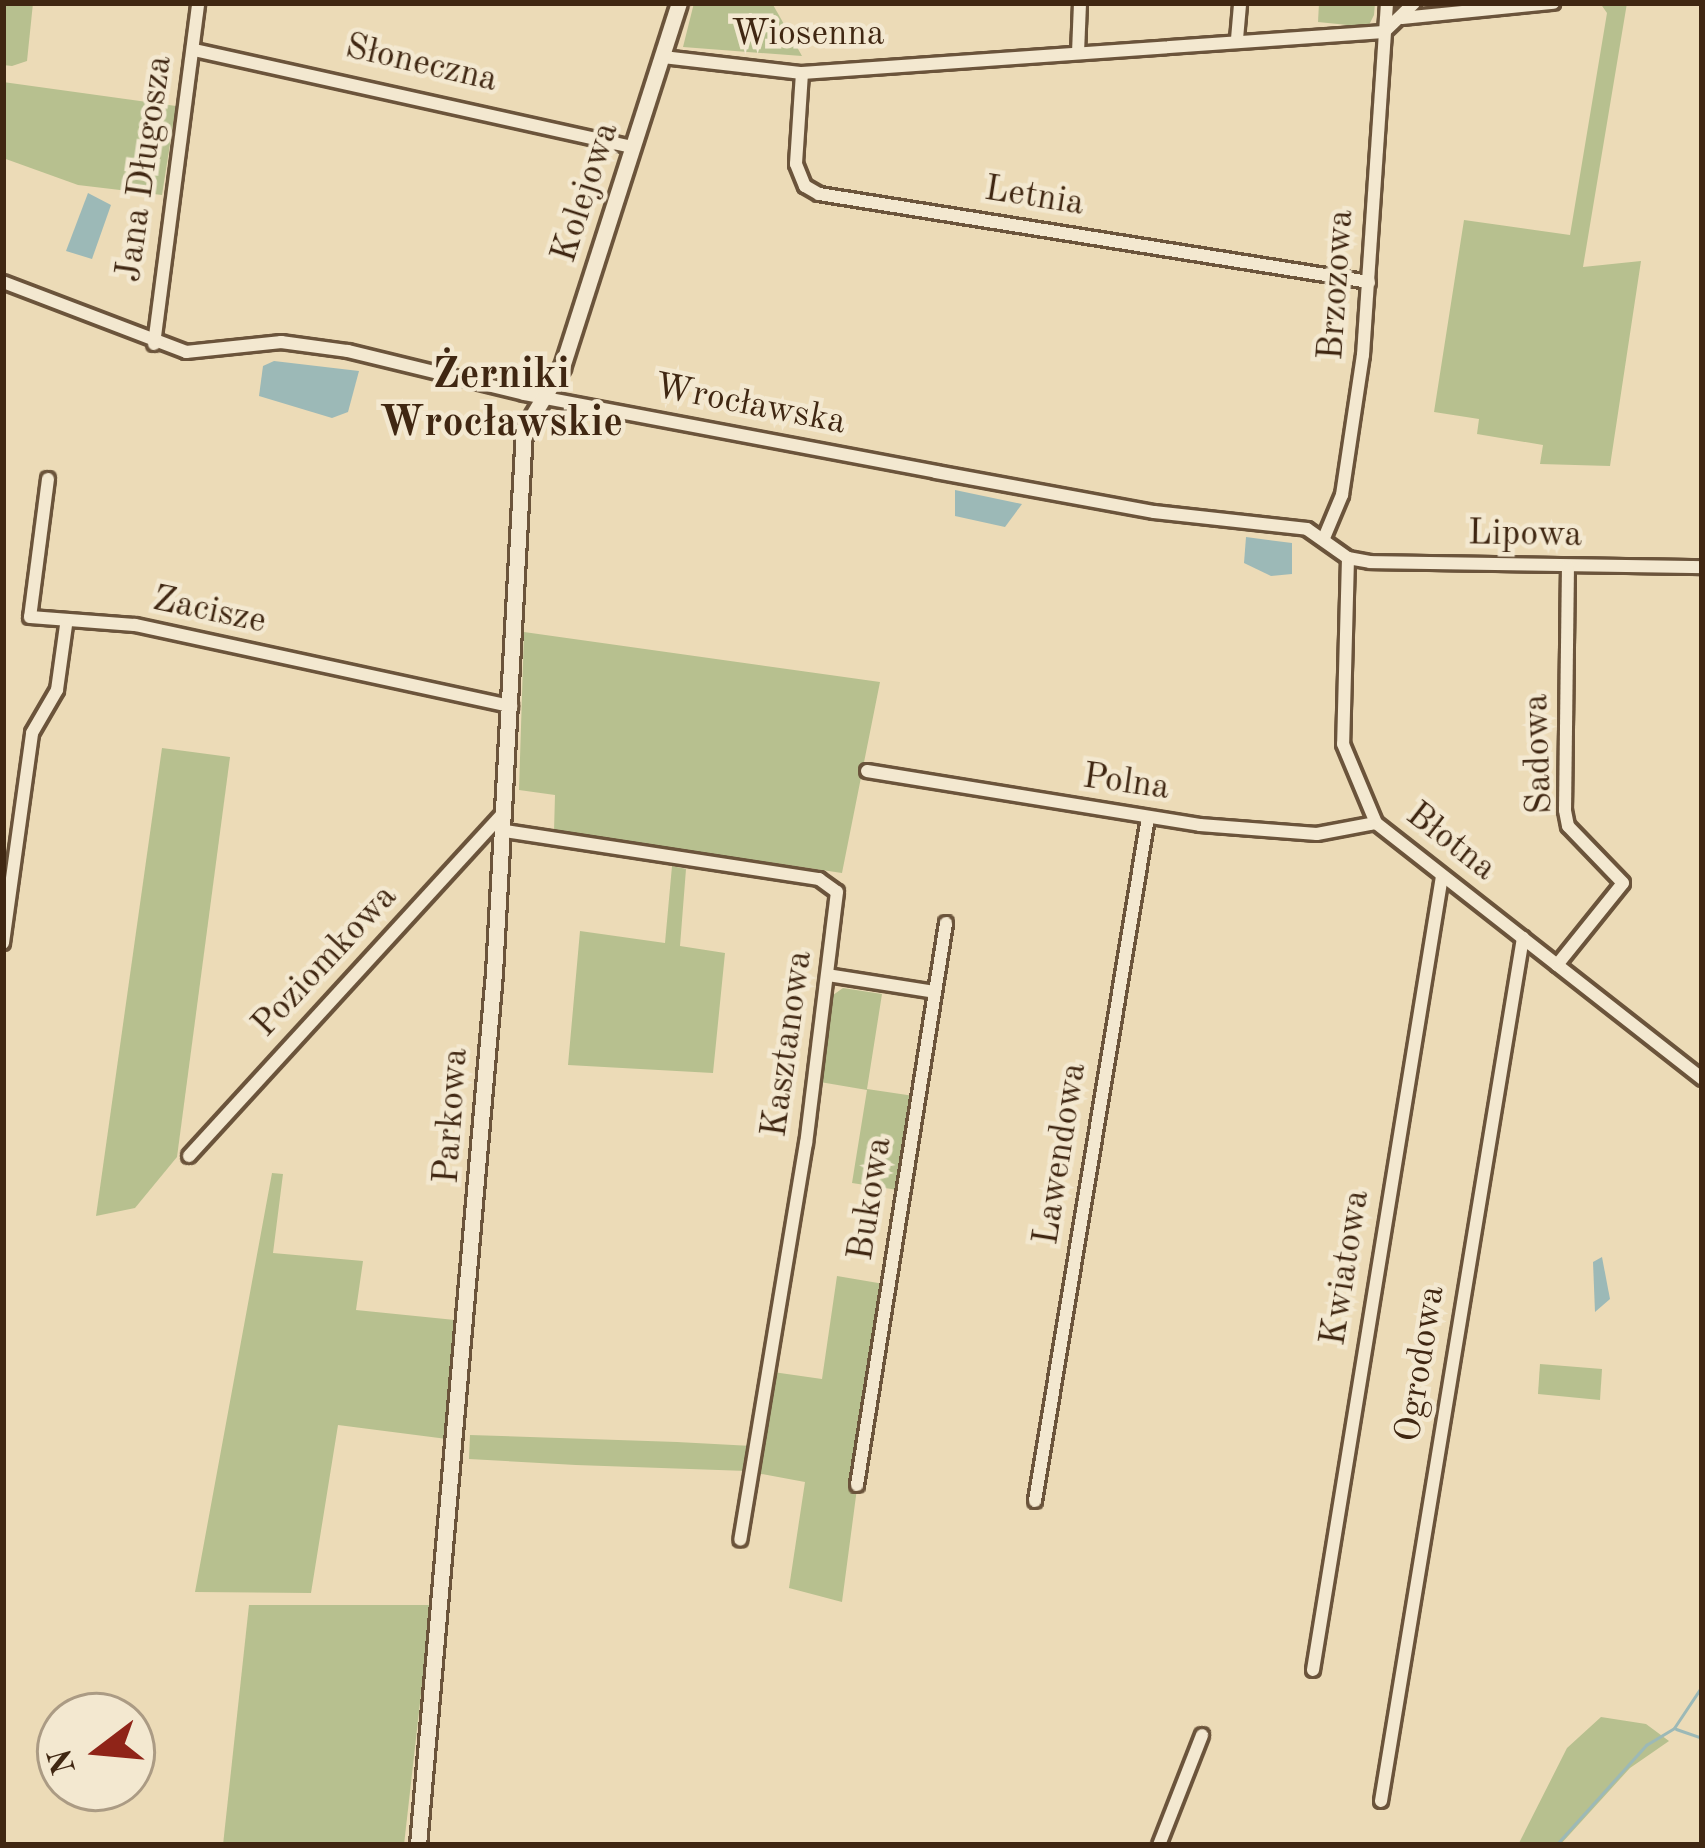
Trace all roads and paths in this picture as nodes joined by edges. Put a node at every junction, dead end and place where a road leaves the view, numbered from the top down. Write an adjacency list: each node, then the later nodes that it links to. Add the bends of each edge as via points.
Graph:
1 (198, 3): 11 (street, Jana Długosza)
2 (679, 3): 13 (street, Kolejowa)
3 (1080, 3): 12 (street)
4 (1240, 3): 10 (street)
5 (1387, 3): 9 (street, Brzozowa)
6 (1414, 3): 8 (street)
7 (1553, 3): 8 (street)
8 (1402, 18): 9 (street)
9 (1384, 32): 10 (street, Wiosenna); 17 (street, Brzozowa)
10 (1237, 39): 12 (street, Wiosenna)
11 (194, 50): 15 (street, Słoneczna); 18 (street, Jana Długosza)
12 (1078, 52): 14 (street, Wiosenna)
13 (663, 57): 14 (street, Wiosenna); 15 (street, Kolejowa)
14 (802, 73): 17 (street, Letnia, via 796,164 805,186 819,194)
15 (633, 147): 19 (street, Kolejowa, via 562,367)
16 (3, 282): 18 (street, Wrocławska)
17 (1369, 283): 21 (street, Brzozowa, via 1348,462)
18 (154, 344): 19 (street, Wrocławska, via 186,352 315,346)
19 (542, 396): 21 (street, Wrocławska); 26 (street, Parkowa, via 523,440)
20 (48, 479): 25 (street, via 30,617)
21 (1324, 538): 22 (street, Wrocławska)
22 (1348, 558): 23 (street, Lipowa); 30 (street, Błotna, via 1343,744)
23 (1568, 566): 24 (street, Lipowa); 36 (street, Sadowa, via 1564,810 1568,826 1623,883)
24 (1702, 567)
25 (66, 625): 26 (street, Zacisze, via 135,625); 35 (street, via 57,690 32,733)
26 (511, 706): 28 (street, Parkowa)
27 (867, 771): 29 (street, Polna)
28 (506, 812): 31 (street, Parkowa); 40 (street, Poziomkowa)
29 (1148, 818): 30 (street, Polna, via 1317,834); 42 (street, Lawendowa)
30 (1376, 823): 32 (street, Błotna)
31 (505, 831): 37 (street, Kasztanowa, via 829,881 839,901); 47 (street, Parkowa)
32 (1442, 876): 34 (street, Błotna); 44 (street, Kwiatowa)
33 (946, 923): 38 (street, Bukowa)
34 (1523, 938): 36 (street, Błotna); 46 (street, Ogrodowa)
35 (3, 943)
36 (1557, 965): 39 (street, Błotna)
37 (827, 975): 38 (street); 43 (street, Kasztanowa)
38 (935, 992): 41 (street, Bukowa)
39 (1702, 1078)
40 (189, 1156)
41 (857, 1485)
42 (1035, 1501)
43 (740, 1540)
44 (1313, 1670)
45 (1202, 1735): 48 (street)
46 (1381, 1801)
47 (418, 1845)
48 (1159, 1845)

